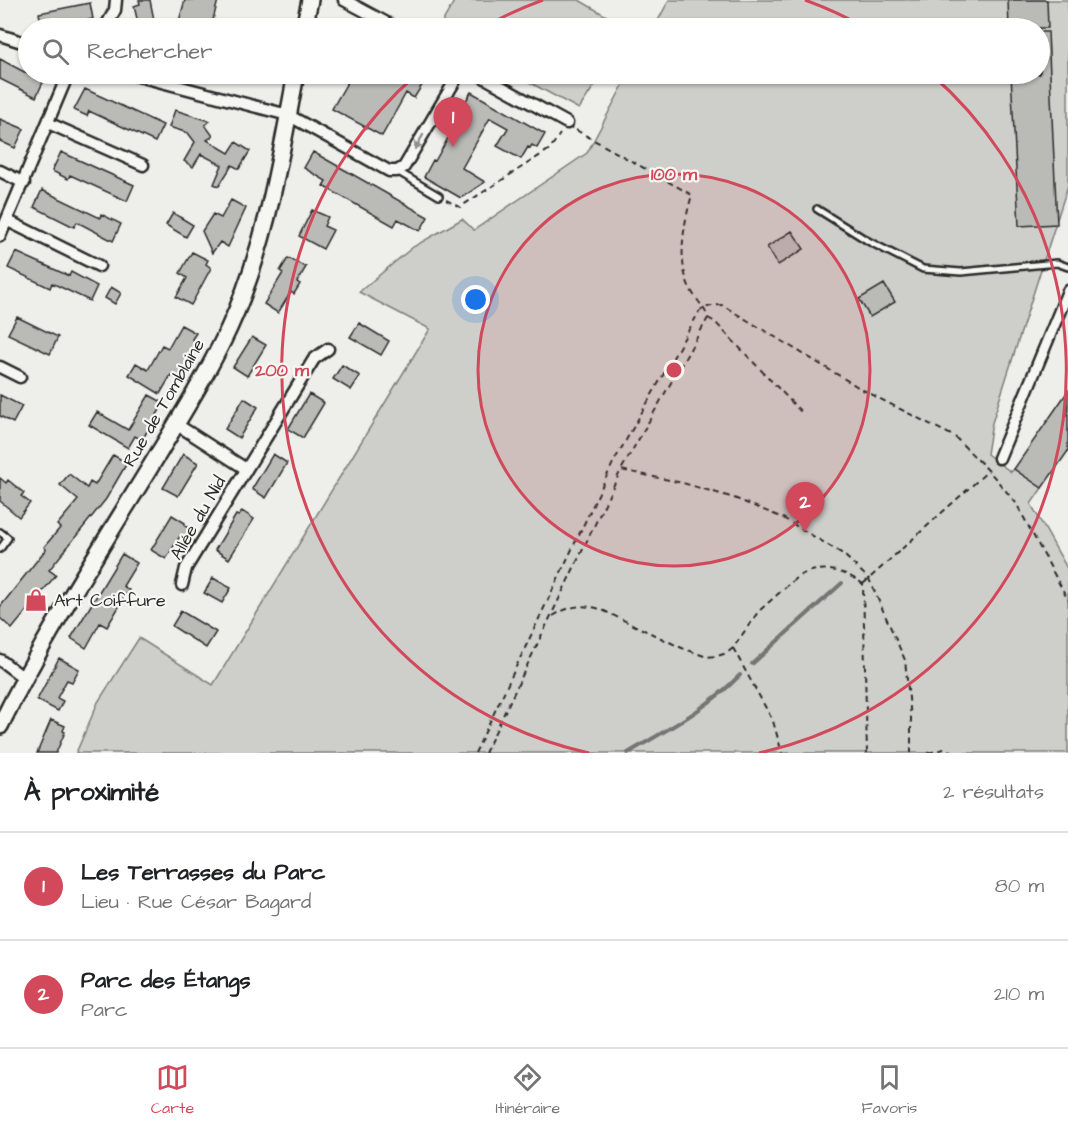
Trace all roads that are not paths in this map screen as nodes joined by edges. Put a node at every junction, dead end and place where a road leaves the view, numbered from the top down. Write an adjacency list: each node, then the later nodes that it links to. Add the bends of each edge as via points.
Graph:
1 (116, 0): 4 (street)
2 (310, 0): 5 (main road)
3 (344, 0): 6 (street)
4 (111, 18)
5 (306, 18)
6 (377, 18)
7 (0, 35): 8 (street)
8 (18, 41)
9 (64, 84): 15 (street)
10 (169, 84): 14 (street)
11 (294, 84): 14 (main road, Rue de Tomblaine)
12 (453, 84): 19 (street, one-way to 19, via 405,167)
13 (496, 84): 16 (street)
14 (288, 115): 19 (street, via 389,171); 31 (main road, Rue de Tomblaine, via 264,230 240,302 217,353)
15 (48, 123): 17 (street); 20 (street)
16 (567, 123)
17 (143, 165)
18 (0, 171): 20 (street)
19 (397, 171): 21 (lane)
20 (24, 183): 23 (street)
21 (439, 195)
22 (817, 209): 26 (lane, via 923,269 961,272 1057,263)
23 (8, 221): 24 (street); 25 (street)
24 (0, 236)
25 (99, 266)
26 (1068, 267)
27 (1068, 291): 32 (street)
28 (328, 349): 33 (street, Allée du Nid, via 314,359)
29 (0, 368): 30 (street)
30 (20, 377)
31 (176, 424): 33 (street, Allée du Nid); 38 (main road, Rue de Tomblaine)
32 (999, 458)
33 (246, 469): 36 (street, Allée du Nid, via 186,568)
34 (0, 531): 35 (lane, via 8,538)
35 (0, 549)
36 (182, 585)
37 (0, 660): 38 (street)
38 (24, 678): 39 (main road, Rue de Tomblaine)
39 (0, 726)

